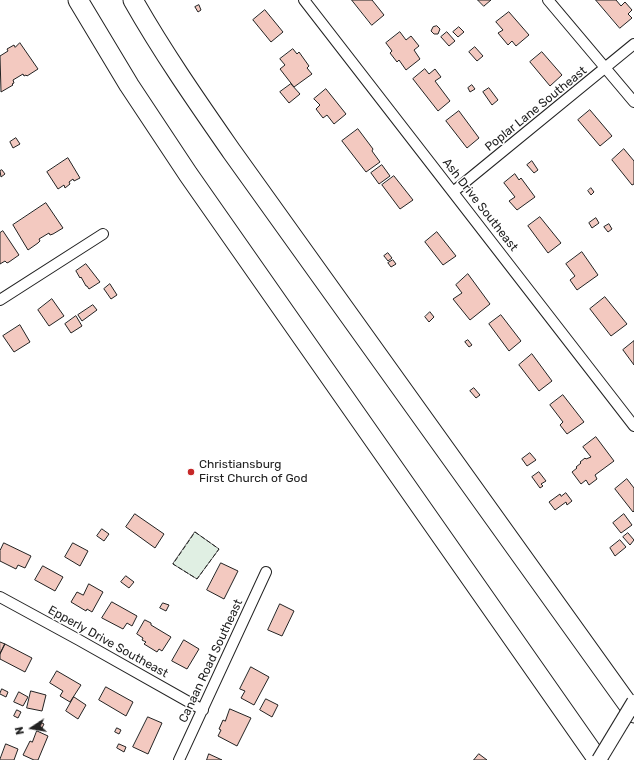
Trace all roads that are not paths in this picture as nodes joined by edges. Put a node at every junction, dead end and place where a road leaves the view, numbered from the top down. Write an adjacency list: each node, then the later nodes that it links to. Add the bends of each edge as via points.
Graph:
1 (78, 0): 18 (highway, via 129,86 188,174)
2 (133, 0): 16 (highway, via 184,83 232,152)
3 (304, 0): 8 (street, Ash Drive Southeast)
4 (548, 0): 6 (street)
5 (634, 44): 6 (street, Poplar Lane Southeast)
6 (606, 69): 7 (street); 8 (street, Poplar Lane Southeast)
7 (634, 102)
8 (453, 192): 11 (street, Ash Drive Southeast)
9 (103, 234): 10 (street)
10 (0, 300)
11 (634, 426)
12 (266, 572): 15 (street, Canaan Road Southeast)
13 (0, 597): 15 (street, Epperly Drive Southeast)
14 (634, 702): 18 (main road, bridge)
15 (203, 710): 17 (street, Canaan Road Southeast)
16 (634, 713)
17 (179, 760)
18 (599, 760)

